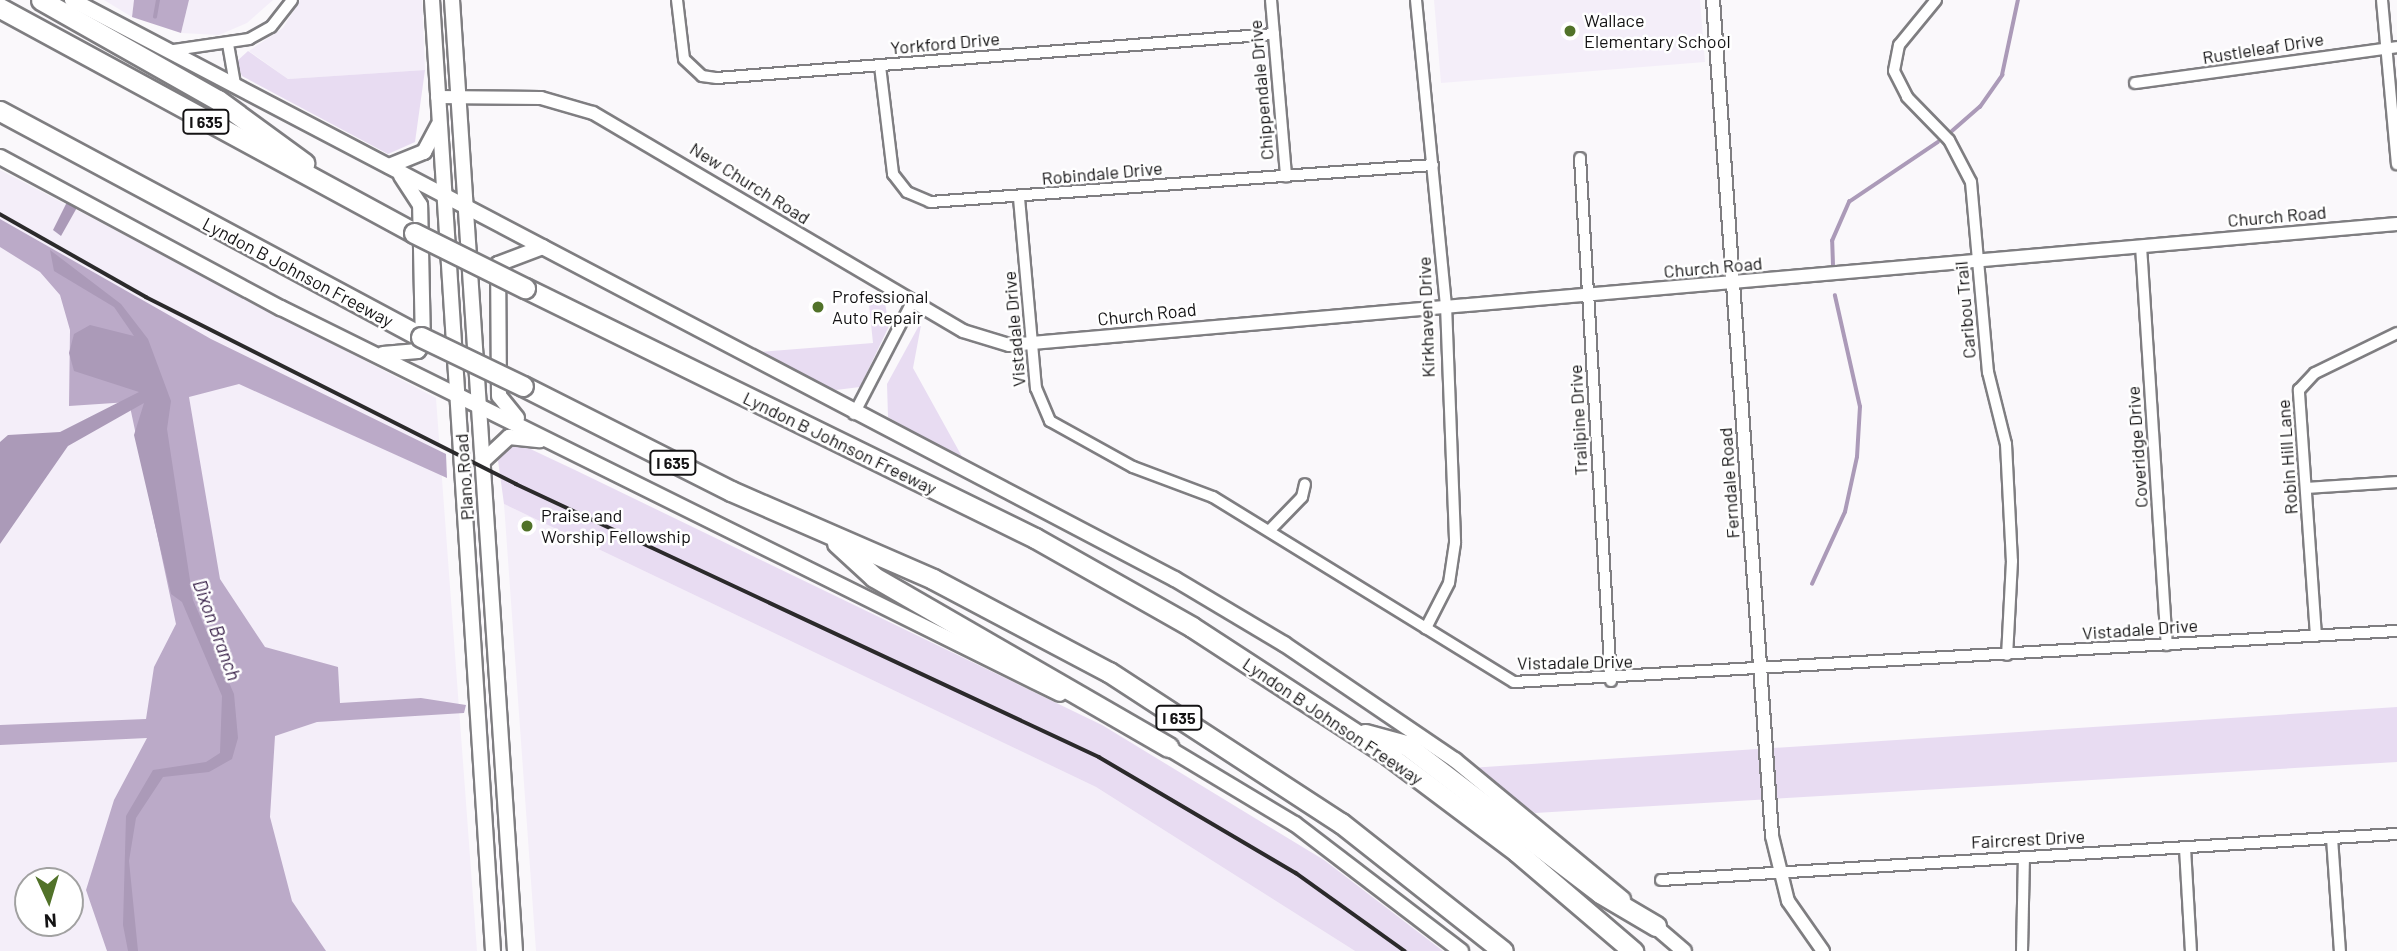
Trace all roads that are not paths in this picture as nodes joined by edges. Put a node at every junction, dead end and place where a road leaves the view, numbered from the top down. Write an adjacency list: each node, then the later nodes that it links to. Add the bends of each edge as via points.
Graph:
1 (41, 0): 30 (highway, via 218,100)
2 (72, 0): 16 (main road)
3 (292, 0): 14 (street, via 271,27)
4 (432, 0): 21 (main road, Plano Road)
5 (452, 0): 20 (main road, Plano Road)
6 (677, 0): 17 (street, Yorkford Drive, via 684,59 702,76)
7 (1271, 0): 13 (street, Chippendale Drive)
8 (1416, 0): 26 (street, Kirkhaven Drive)
9 (1713, 0): 38 (street, Ferndale Road)
10 (1936, 0): 37 (street, Caribou Trail, via 1899,46 1894,71 1902,90 1964,165 1974,194)
11 (2382, 0): 15 (street)
12 (0, 8): 30 (highway, Lyndon B Johnson Freeway / I 635)
13 (1274, 34): 17 (street, Yorkford Drive); 29 (street, Chippendale Drive)
14 (228, 44): 16 (street); 19 (street)
15 (2392, 47): 18 (street, Rustleleaf Drive); 27 (street)
16 (174, 50): 19 (main road)
17 (880, 66): 32 (street, Robindale Drive, via 889,162 907,191 942,203)
18 (2135, 83)
19 (235, 84): 28 (main road)
20 (458, 96): 21 (street, New Church Road); 33 (main road, Plano Road); 40 (street, New Church Road, via 541,98 593,113)
21 (437, 97): 23 (main road, Plano Road)
22 (0, 111): 55 (highway, Lyndon B Johnson Freeway / I 635, bridge, via 421,337)
23 (439, 125): 28 (main road, via 424,152); 31 (main road, Plano Road)
24 (0, 157): 44 (main road, via 257,296)
25 (1580, 158): 39 (street, Trailpine Drive)
26 (1433, 164): 29 (street, Robindale Drive); 41 (street, Kirkhaven Drive)
27 (2397, 164)
28 (393, 168): 31 (main road); 44 (main road, via 420,205 423,344 418,351)
29 (1286, 176): 32 (street, Robindale Drive)
30 (336, 187): 65 (highway, Lyndon B Johnson Freeway / I 635, bridge, via 414,233 1035,538 1192,627)
31 (443, 197): 33 (main road); 45 (main road, Plano Road)
32 (1019, 198): 43 (street, Vistadale Drive)
33 (465, 210): 36 (main road); 46 (main road, Plano Road)
34 (2397, 224): 35 (street, Church Road)
35 (2141, 246): 37 (street, Church Road); 59 (street, Coveridge Drive)
36 (543, 247): 47 (main road); 48 (main road, via 498,264 499,396)
37 (1978, 262): 38 (street, Church Road); 62 (street, Caribou Trail, via 1988,372 2006,444 2012,561)
38 (1733, 283): 39 (street, Church Road); 63 (street, Ferndale Road)
39 (1588, 294): 41 (street, Church Road); 64 (street, Trailpine Drive)
40 (912, 302): 43 (street, New Church Road, via 976,337); 47 (street)
41 (1446, 306): 43 (street, Church Road); 56 (street, Kirkhaven Drive, via 1455,556)
42 (2397, 332): 53 (street, Robin Hill Lane, via 2304,381 2299,404)
43 (1031, 345): 54 (street, Vistadale Drive, via 1041,406 1066,434 1201,491)
44 (382, 354): 45 (main road)
45 (454, 390): 46 (main road); 61 (main road, Plano Road)
46 (478, 401): 48 (main road); 50 (main road, Plano Road)
47 (854, 414): 75 (main road, via 1175,579 1284,644 1455,760)
48 (529, 429): 49 (main road)
49 (563, 446): 50 (main road, via 509,437); 66 (main road)
50 (482, 462): 60 (main road, Plano Road)
51 (2397, 482): 53 (street)
52 (1305, 484): 54 (street, via 1301,497)
53 (2307, 488): 58 (street, Robin Hill Lane)
54 (1270, 530): 56 (street, Vistadale Drive)
55 (826, 533): 66 (highway, via 874,577); 79 (highway, Lyndon B Johnson Freeway / I 635, via 933,579 1109,673 1341,823)
56 (1426, 628): 64 (street, Vistadale Drive, via 1514,682)
57 (2397, 631): 58 (street, Vistadale Drive)
58 (2316, 636): 59 (street, Vistadale Drive)
59 (2167, 645): 62 (street, Vistadale Drive)
60 (494, 652): 61 (main road); 67 (main road, Plano Road)
61 (473, 653): 68 (main road, Plano Road)
62 (2007, 655): 63 (street, Vistadale Drive)
63 (1759, 672): 64 (street, Vistadale Drive); 73 (street, Ferndale Road)
64 (1611, 681)
65 (1352, 730): 75 (highway, via 1406,745 1600,892); 80 (highway, Lyndon B Johnson Freeway / I 635, via 1517,852)
66 (1169, 747): 78 (main road, via 1295,824)
67 (506, 811): 68 (main road); 77 (main road, Plano Road)
68 (484, 813): 76 (main road, Plano Road)
69 (2397, 834): 70 (street, Faircrest Drive)
70 (2332, 838): 71 (street, Faircrest Drive); 85 (street)
71 (2185, 848): 72 (street, Faircrest Drive); 84 (street)
72 (2024, 857): 73 (street, Faircrest Drive); 83 (street)
73 (1779, 873): 74 (street, Faircrest Drive); 82 (street, Ferndale Road, via 1799,922)
74 (1661, 880)
75 (1656, 926): 81 (main road)
76 (493, 951)
77 (515, 951)
78 (1461, 951)
79 (1503, 951)
80 (1633, 951)
81 (1684, 951)
82 (1823, 951)
83 (2022, 951)
84 (2192, 951)
85 (2340, 951)

